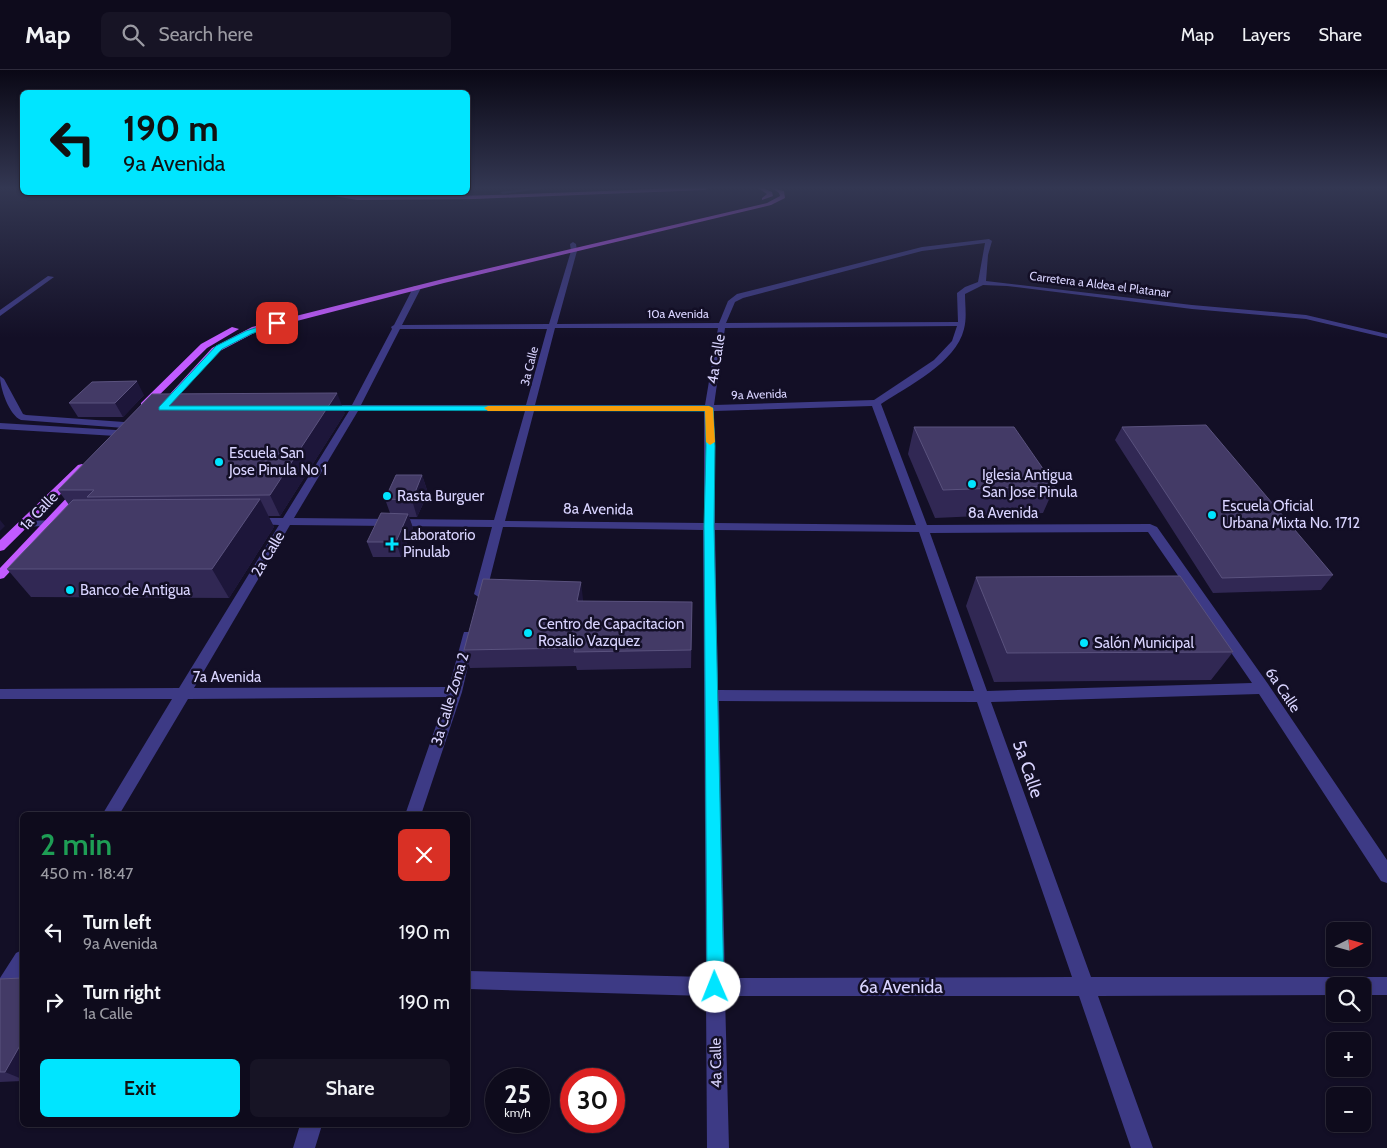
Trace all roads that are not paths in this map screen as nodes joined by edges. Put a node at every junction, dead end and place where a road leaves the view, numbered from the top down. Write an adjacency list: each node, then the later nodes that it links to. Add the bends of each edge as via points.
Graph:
1 (612, 238): 3 (main road)
2 (617, 238): 3 (main road)
3 (574, 248): 6 (main road); 10 (street, 3a Calle); 20 (main road, via 254,322 213,340)
4 (50, 277): 7 (street)
5 (982, 282): 8 (street, 4a Calle, via 989,241 922,249 740,296 732,302); 9 (street, via 961,293); 12 (street, Carretera a Aldea el Platanar, via 1192,308 1306,317)
6 (417, 288): 11 (street, 2a Calle); 19 (main road, via 258,328 225,344 205,361)
7 (0, 314)
8 (722, 324): 9 (street, 10a Avenida); 10 (street, 10a Avenida); 18 (street, 4a Calle)
9 (961, 324): 14 (street, via 958,339 940,360)
10 (552, 326): 11 (street, 10a Avenida); 17 (street, 3a Calle)
11 (396, 327): 16 (street, 2a Calle)
12 (1387, 336)
13 (0, 379): 20 (street, via 19,416 24,418)
14 (876, 403): 18 (street, 9a Avenida); 33 (street, 5a Calle)
15 (316, 408): 16 (street, 9a Avenida)
16 (355, 408): 17 (street, 9a Avenida); 25 (street, 2a Calle)
17 (531, 408): 18 (street, 9a Avenida); 29 (street, 3a Calle)
18 (709, 408): 31 (street, 4a Calle)
19 (163, 410)
20 (131, 418): 22 (main road)
21 (0, 426): 22 (street)
22 (112, 437)
23 (88, 461): 30 (main road, 1a Calle)
24 (86, 484): 27 (main road, 1a Calle)
25 (289, 520): 26 (street, 8a Avenida); 29 (street, 8a Avenida); 40 (street, 2a Calle)
26 (241, 521)
27 (48, 523): 28 (street); 30 (street); 35 (main road, 1a Calle)
28 (67, 523)
29 (498, 523): 31 (street, 8a Avenida); 36 (street)
30 (23, 524): 34 (main road, 1a Calle)
31 (709, 526): 33 (street, 8a Avenida); 42 (street, 4a Calle)
32 (1148, 528): 33 (street, 8a Avenida); 38 (street, 6a Calle, via 1153,530)
33 (923, 529): 43 (street, 5a Calle)
34 (0, 547)
35 (0, 574)
36 (476, 608)
37 (472, 626): 39 (street, 3a Calle Zona 2)
38 (1263, 688): 43 (street); 46 (street, 6a Calle)
39 (455, 692): 40 (street, 7a Avenida); 45 (street, 3a Calle Zona 2)
40 (184, 693): 41 (street, 7a Avenida); 44 (street, 2a Calle)
41 (0, 694)
42 (711, 695): 43 (street); 53 (street, 4a Calle)
43 (983, 697): 54 (street, 5a Calle)
44 (112, 812)
45 (414, 812)
46 (1387, 875)
47 (20, 962): 49 (street)
48 (470, 980): 53 (street, 6a Avenida)
49 (8, 986)
50 (1326, 986): 54 (street, 6a Avenida)
51 (1371, 986): 52 (street)
52 (1387, 986)
53 (715, 987): 54 (street, 6a Avenida); 57 (street, 4a Calle)
54 (1085, 987): 58 (street, 5a Calle)
55 (310, 1127): 56 (street)
56 (304, 1148)
57 (718, 1148)
58 (1142, 1148)

